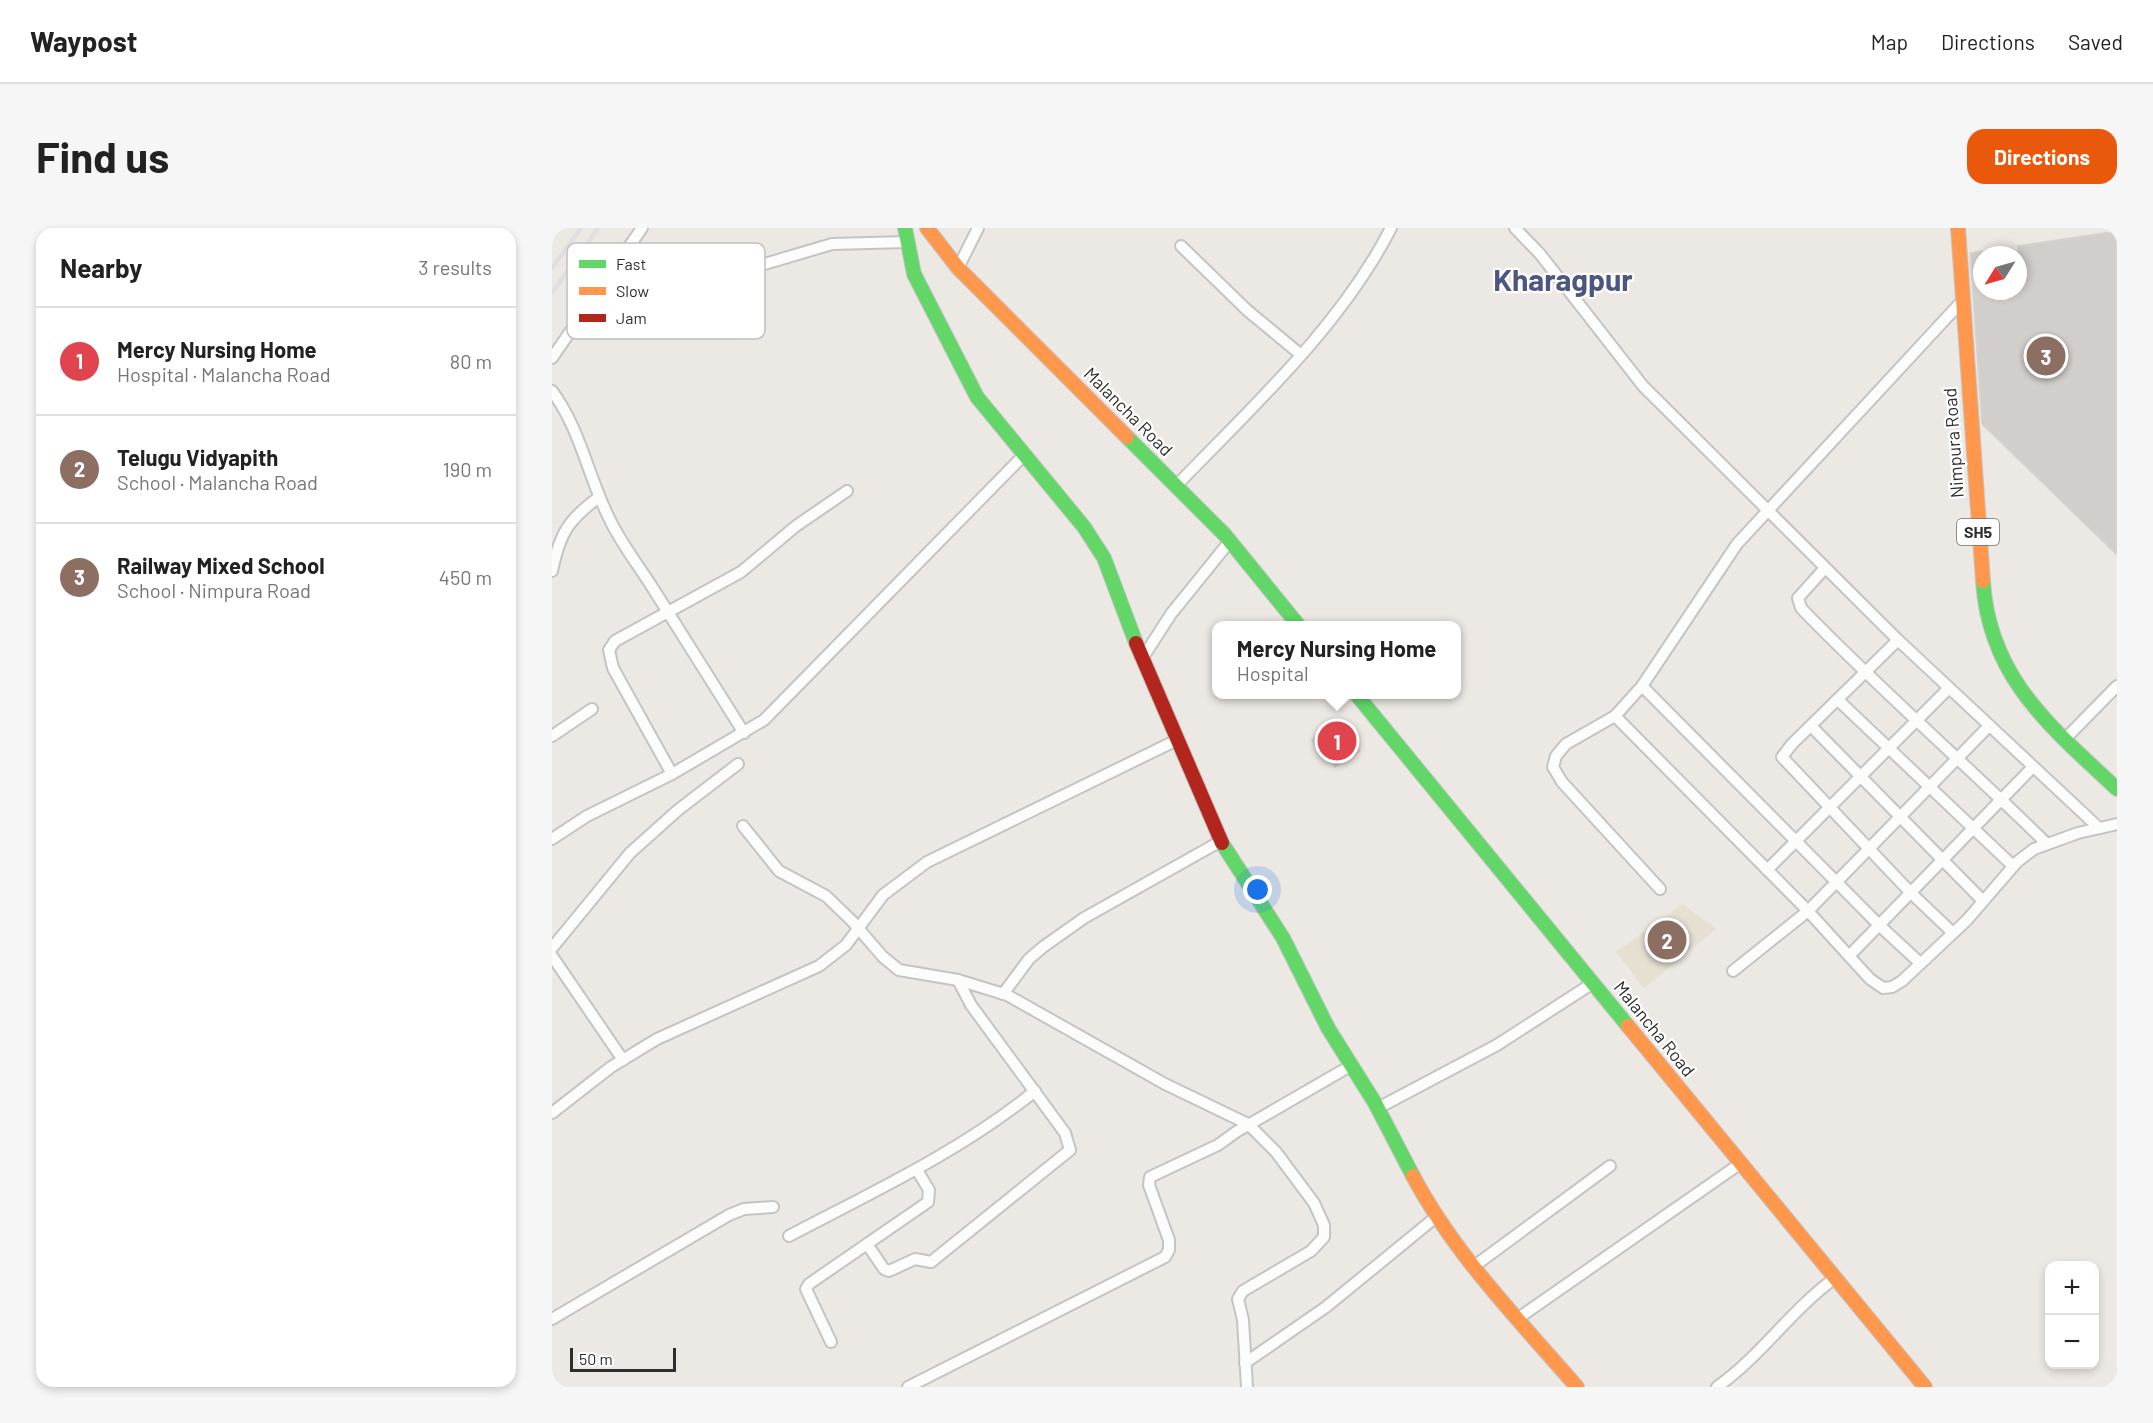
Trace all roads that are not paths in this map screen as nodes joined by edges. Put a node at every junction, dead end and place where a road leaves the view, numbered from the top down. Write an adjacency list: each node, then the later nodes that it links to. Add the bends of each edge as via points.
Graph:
1 (642, 228): 9 (street)
2 (905, 228): 8 (street)
3 (927, 228): 12 (street, Malancha Road)
4 (978, 228): 12 (street)
5 (1391, 228): 15 (street, via 1353,293)
6 (1515, 228): 22 (street, via 1540,254 1643,386)
7 (1958, 228): 13 (street, Nimpura Road / SH5)
8 (908, 242): 11 (street, via 832,244); 18 (street, via 914,274 977,397)
9 (632, 243)
10 (1181, 246): 15 (street, via 1248,311)
11 (765, 264)
12 (958, 268): 19 (street, Malancha Road)
13 (1963, 300): 22 (street); 43 (street, Nimpura Road / SH5, via 1984,600 1995,645 2007,667 2040,713)
14 (567, 336): 16 (street)
15 (1300, 354): 19 (street)
16 (552, 358)
17 (552, 391): 21 (street, via 576,431)
18 (1024, 455): 29 (street, via 1099,551); 41 (street, via 764,720)
19 (1176, 486): 23 (street, Malancha Road)
20 (847, 490): 26 (street, via 741,572)
21 (599, 496): 25 (street, via 570,520 562,533); 26 (street, via 633,561)
22 (1767, 510): 24 (street); 31 (street, via 1737,544)
23 (1230, 541): 27 (street, Malancha Road); 29 (street, via 1171,614)
24 (1825, 568): 28 (street); 30 (street, via 1800,594 1798,603)
25 (552, 571)
26 (667, 612): 41 (street); 49 (street, via 615,641 609,659)
27 (1295, 621)
28 (1898, 640): 30 (street); 33 (street)
29 (1143, 659): 44 (street)
30 (1865, 675): 35 (street); 38 (street)
31 (1642, 686): 37 (street); 62 (street)
32 (2117, 686): 43 (street)
33 (1948, 688): 38 (street); 40 (street)
34 (1360, 699): 82 (street, Malancha Road)
35 (1838, 700): 39 (street); 45 (street)
36 (592, 709): 42 (street)
37 (1615, 716): 67 (street); 69 (street, via 1566,744 1553,766 1555,773)
38 (1916, 721): 45 (street); 46 (street)
39 (1811, 726): 50 (street); 54 (street, via 1782,757)
40 (1989, 726): 46 (street); 48 (street)
41 (744, 733): 49 (street)
42 (552, 736)
43 (2066, 739): 52 (street, Nimpura Road / SH5)
44 (1176, 740): 61 (street); 74 (street, via 927,862 883,895)
45 (1888, 749): 50 (street); 51 (street)
46 (1959, 758): 51 (street); 53 (street)
47 (738, 764): 76 (street, via 630,853)
48 (2032, 768): 53 (street); 59 (street)
49 (672, 774): 60 (street, via 587,816)
50 (1860, 777): 54 (street); 55 (street)
51 (1930, 787): 55 (street); 58 (street)
52 (2117, 789)
53 (2002, 799): 58 (street); 63 (street)
54 (1829, 808): 62 (street); 64 (street)
55 (1899, 818): 64 (street); 65 (street)
56 (2117, 824): 59 (street)
57 (743, 826): 74 (street, via 779,871 826,896)
58 (1973, 828): 65 (street); 66 (street)
59 (2099, 828): 63 (street)
60 (552, 839)
61 (1221, 841): 83 (street, via 1076,924 1029,958); 85 (street, via 1283,938 1328,1028)
62 (1796, 841): 67 (street); 68 (street)
63 (2047, 844): 66 (street, via 2034,849)
64 (1868, 849): 68 (street); 70 (street)
65 (1942, 861): 70 (street); 71 (street)
66 (2013, 867): 71 (street)
67 (1767, 870): 72 (street)
68 (1837, 882): 72 (street); 73 (street)
69 (1660, 889)
70 (1910, 892): 73 (street); 75 (street)
71 (1983, 901): 75 (street)
72 (1808, 910): 78 (street); 80 (street)
73 (1878, 925): 78 (street); 79 (street)
74 (859, 929): 81 (street, via 899,970); 84 (street, via 819,966 703,1016)
75 (1953, 933): 79 (street)
76 (552, 948)
77 (552, 956): 84 (street)
78 (1849, 956): 79 (street, via 1883,988 1902,981)
79 (1920, 963)
80 (1733, 971)
81 (958, 980): 83 (street); 86 (street, via 971,1005)
82 (1593, 983): 87 (street, via 1497,1046); 90 (street, Malancha Road)
83 (1003, 994): 89 (street)
84 (623, 1060): 88 (street)
85 (1352, 1065): 87 (street); 89 (street)
86 (1035, 1091): 92 (street); 96 (street, via 1070,1142 1070,1150 1064,1156 931,1262 915,1259 889,1271)
87 (1378, 1108): 94 (street)
88 (552, 1113)
89 (1248, 1125): 102 (street, via 1276,1152 1314,1203 1324,1225 1324,1237 1311,1251 1243,1291 1238,1307 1243,1320); 103 (street, via 1218,1145 1150,1177 1149,1185 1169,1240 1170,1250 1165,1257)
90 (1741, 1163): 98 (street, Malancha Road); 100 (street)
91 (1610, 1166): 97 (street)
92 (917, 1170): 95 (street); 96 (street, via 929,1190 928,1202)
93 (772, 1207): 99 (street, via 744,1209 729,1215)
94 (1436, 1217): 97 (street); 102 (street, via 1326,1307)
95 (789, 1236)
96 (867, 1244): 101 (street, via 806,1289)
97 (1473, 1267): 100 (street)
98 (1835, 1278): 106 (street); 107 (street, Malancha Road)
99 (552, 1319)
100 (1517, 1319): 105 (street)
101 (831, 1342)
102 (1245, 1363): 104 (street)
103 (911, 1386)
104 (1246, 1387)
105 (1577, 1387)
106 (1717, 1387)
107 (1925, 1387)

